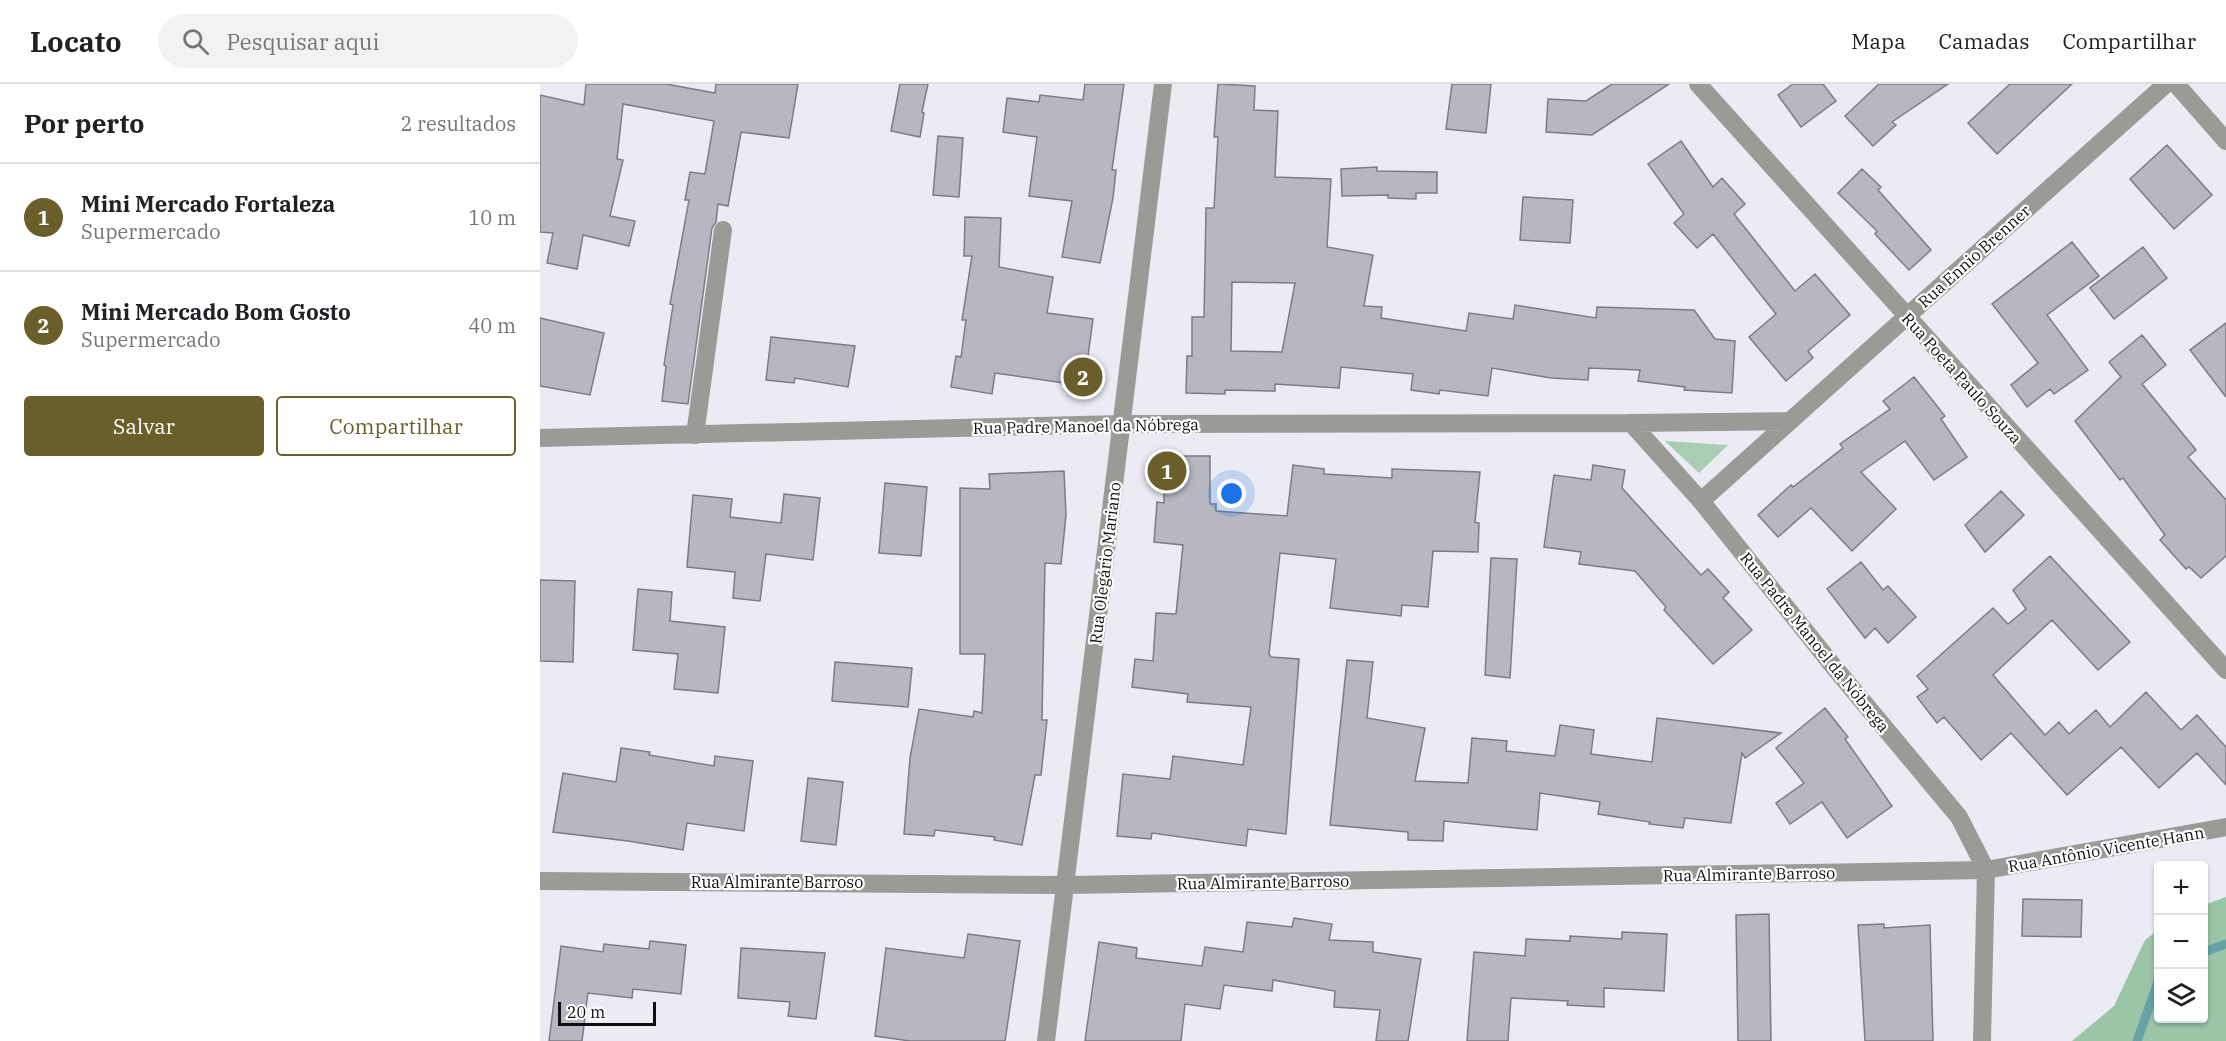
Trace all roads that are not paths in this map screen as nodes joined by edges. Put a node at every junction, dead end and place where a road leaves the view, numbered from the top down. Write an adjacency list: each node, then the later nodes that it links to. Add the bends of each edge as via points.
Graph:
1 (1163, 84): 10 (street, Rua Olegário Mariano)
2 (1698, 84): 7 (street, Rua Poeta Paulo Souza)
3 (2166, 84): 7 (street, Rua Ennio Brenner)
4 (2176, 84): 5 (street)
5 (2226, 141)
6 (723, 230): 11 (street)
7 (1906, 316): 8 (street, Rua Ennio Brenner); 14 (street, Rua Poeta Paulo Souza)
8 (1790, 421): 9 (street, Rua Padre Manoel da Nóbrega); 13 (street, Rua Ennio Brenner)
9 (1631, 423): 10 (street, Rua Padre Manoel da Nóbrega); 13 (street, Rua Padre Manoel da Nóbrega)
10 (1122, 424): 11 (street, Rua Padre Manoel da Nóbrega); 18 (street, Rua Olegário Mariano)
11 (695, 435): 12 (street, Rua Padre Manoel da Nóbrega)
12 (540, 438)
13 (1701, 501): 16 (street, Rua Padre Manoel da Nóbrega, via 1959,817)
14 (2226, 670)
15 (2226, 827): 16 (street, Rua Antônio Vicente Hann)
16 (1986, 870): 18 (street, Rua Almirante Barroso); 20 (street)
17 (540, 881): 18 (street, Rua Almirante Barroso)
18 (1065, 885): 19 (street, Rua Olegário Mariano)
19 (1046, 1041)
20 (1982, 1041)

